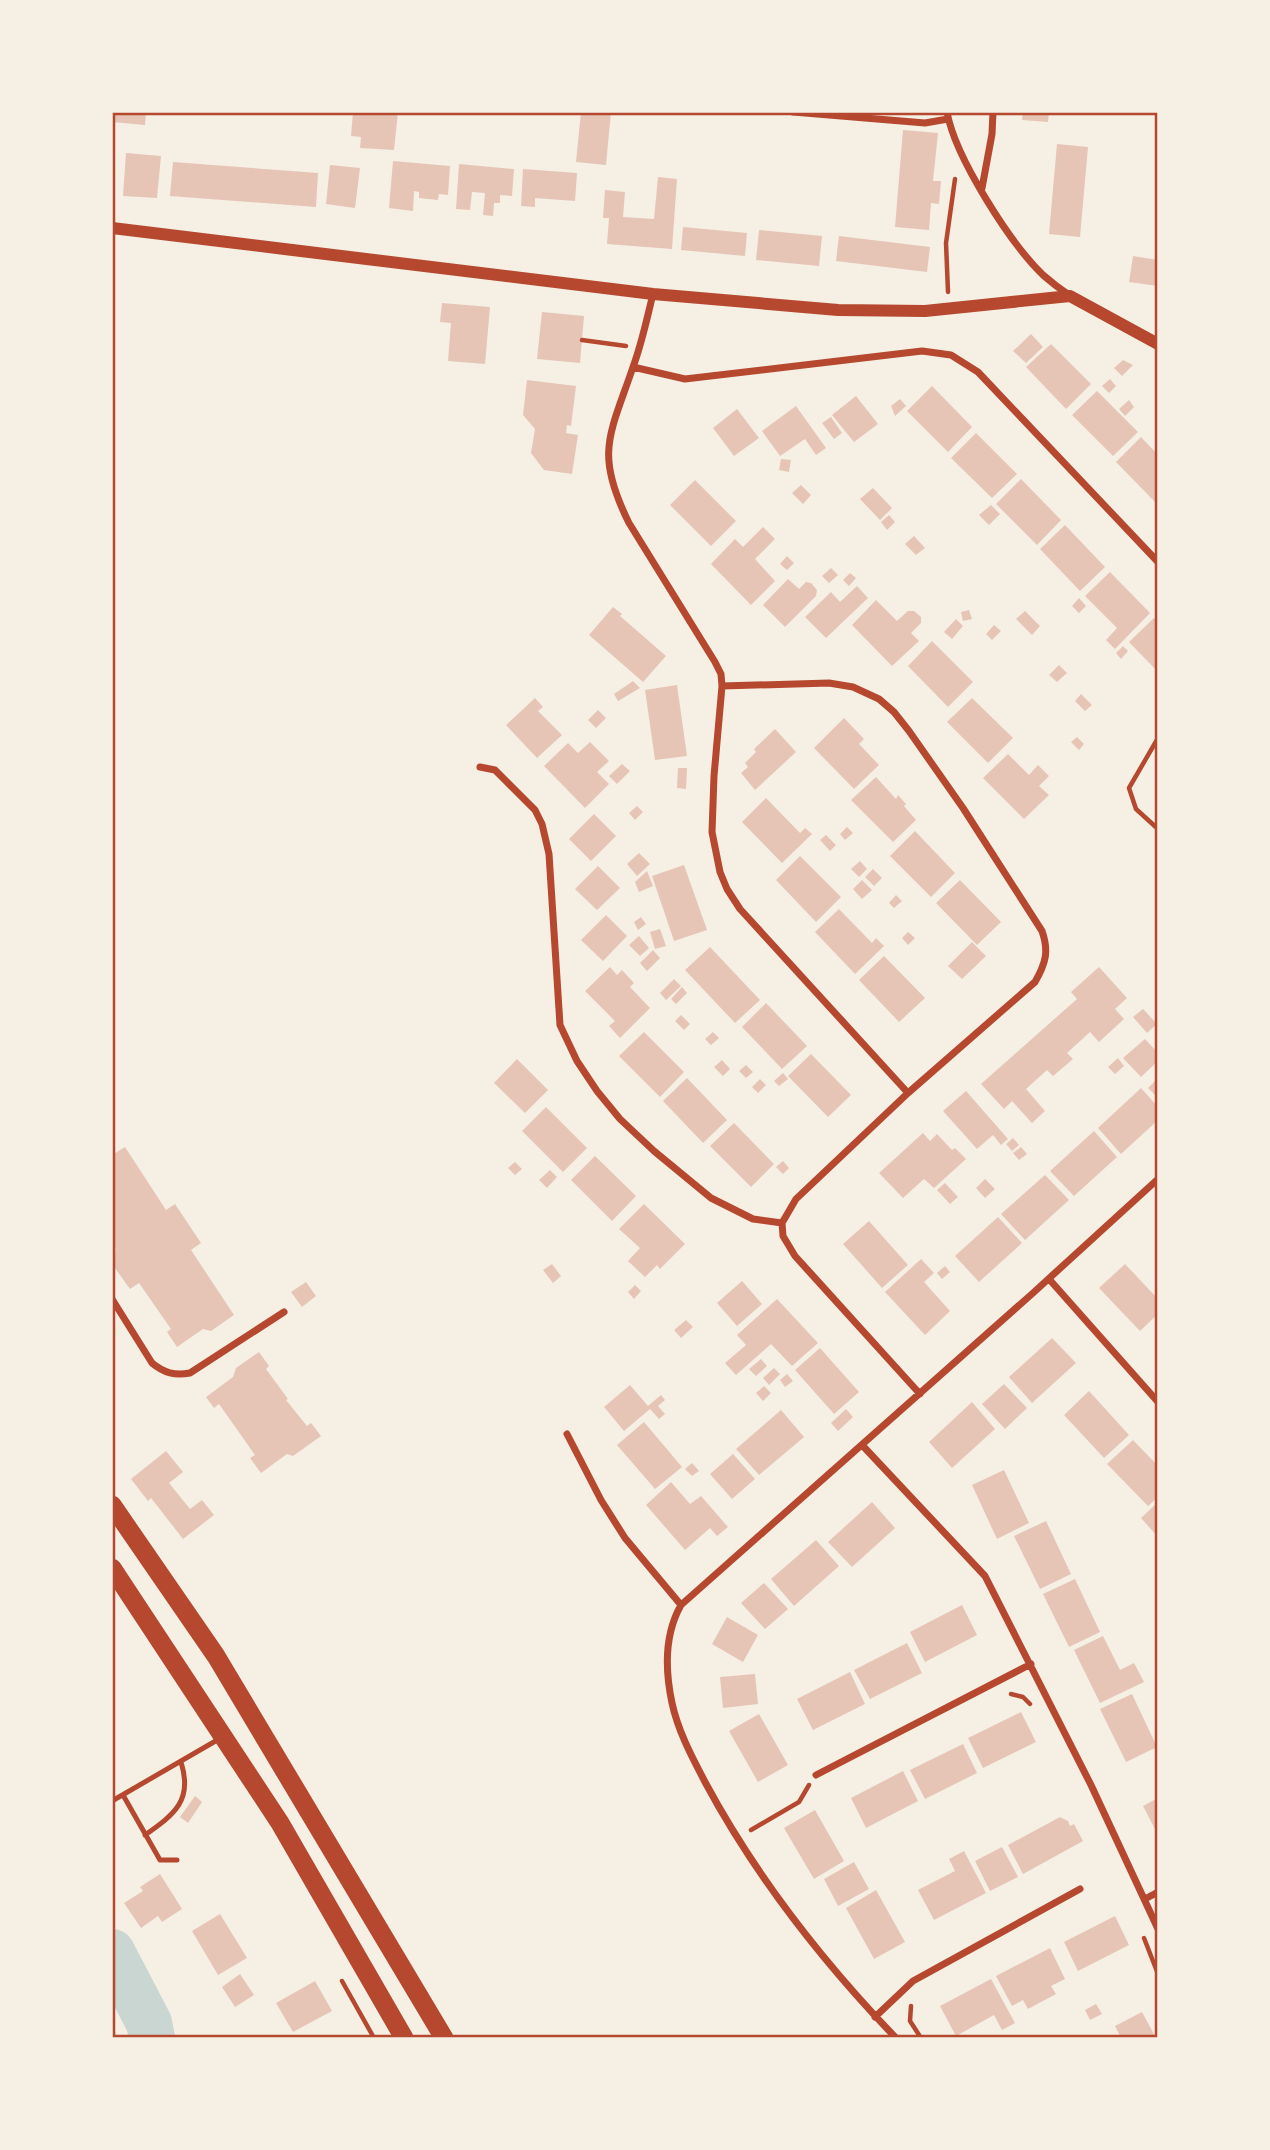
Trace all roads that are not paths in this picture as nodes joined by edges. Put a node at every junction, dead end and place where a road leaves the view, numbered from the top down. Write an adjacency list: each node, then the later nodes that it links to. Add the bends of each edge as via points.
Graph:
1 (793, 112): 3 (street, via 925,123)
2 (993, 112): 4 (street)
3 (948, 116): 4 (street)
4 (981, 188): 7 (street, via 1025,254)
5 (112, 228): 6 (street)
6 (653, 294): 7 (street, via 838,310 911,311); 9 (street)
7 (1070, 296): 8 (street)
8 (1158, 344)
9 (634, 367): 10 (street, via 685,379 922,351 951,355 978,372); 11 (street, via 609,435 610,476 629,523 715,662)
10 (1158, 562)
11 (722, 686): 13 (street, via 712,832 727,889 740,909); 13 (street, via 829,682 879,699 909,731 1042,931 1046,963 1035,982)
12 (480, 767): 15 (street, via 495,771 535,810 542,824 560,1025 577,1061 624,1123 689,1182 753,1219)
13 (908, 1093): 15 (street, via 796,1199)
14 (1158, 1179): 16 (street)
15 (782, 1223): 19 (street, via 783,1236 795,1256)
16 (1049, 1279): 19 (street); 20 (street)
17 (112, 1299): 18 (street, via 152,1363 179,1375 190,1373)
18 (284, 1311)
19 (920, 1394): 22 (street)
20 (1158, 1402)
21 (567, 1434): 25 (street, via 625,1538)
22 (862, 1445): 25 (street); 26 (street, via 985,1576)
23 (112, 1505): 40 (highway, via 216,1656)
24 (112, 1568): 27 (highway)
25 (681, 1605): 38 (street, via 668,1641 667,1672 685,1742 718,1806 781,1901)
26 (1031, 1664): 29 (street); 36 (street)
27 (224, 1736): 28 (lane); 39 (highway)
28 (181, 1762): 30 (lane); 32 (lane, via 184,1793 168,1818)
29 (816, 1775)
30 (123, 1795): 31 (lane); 32 (lane)
31 (112, 1801)
32 (145, 1835): 33 (lane, via 160,1860)
33 (177, 1860)
34 (1080, 1889): 38 (street, via 913,1981)
35 (1158, 1892): 36 (street)
36 (1145, 1899): 37 (street)
37 (1158, 1929)
38 (875, 2017): 41 (street)
39 (404, 2038)
40 (444, 2038)
41 (896, 2038)

